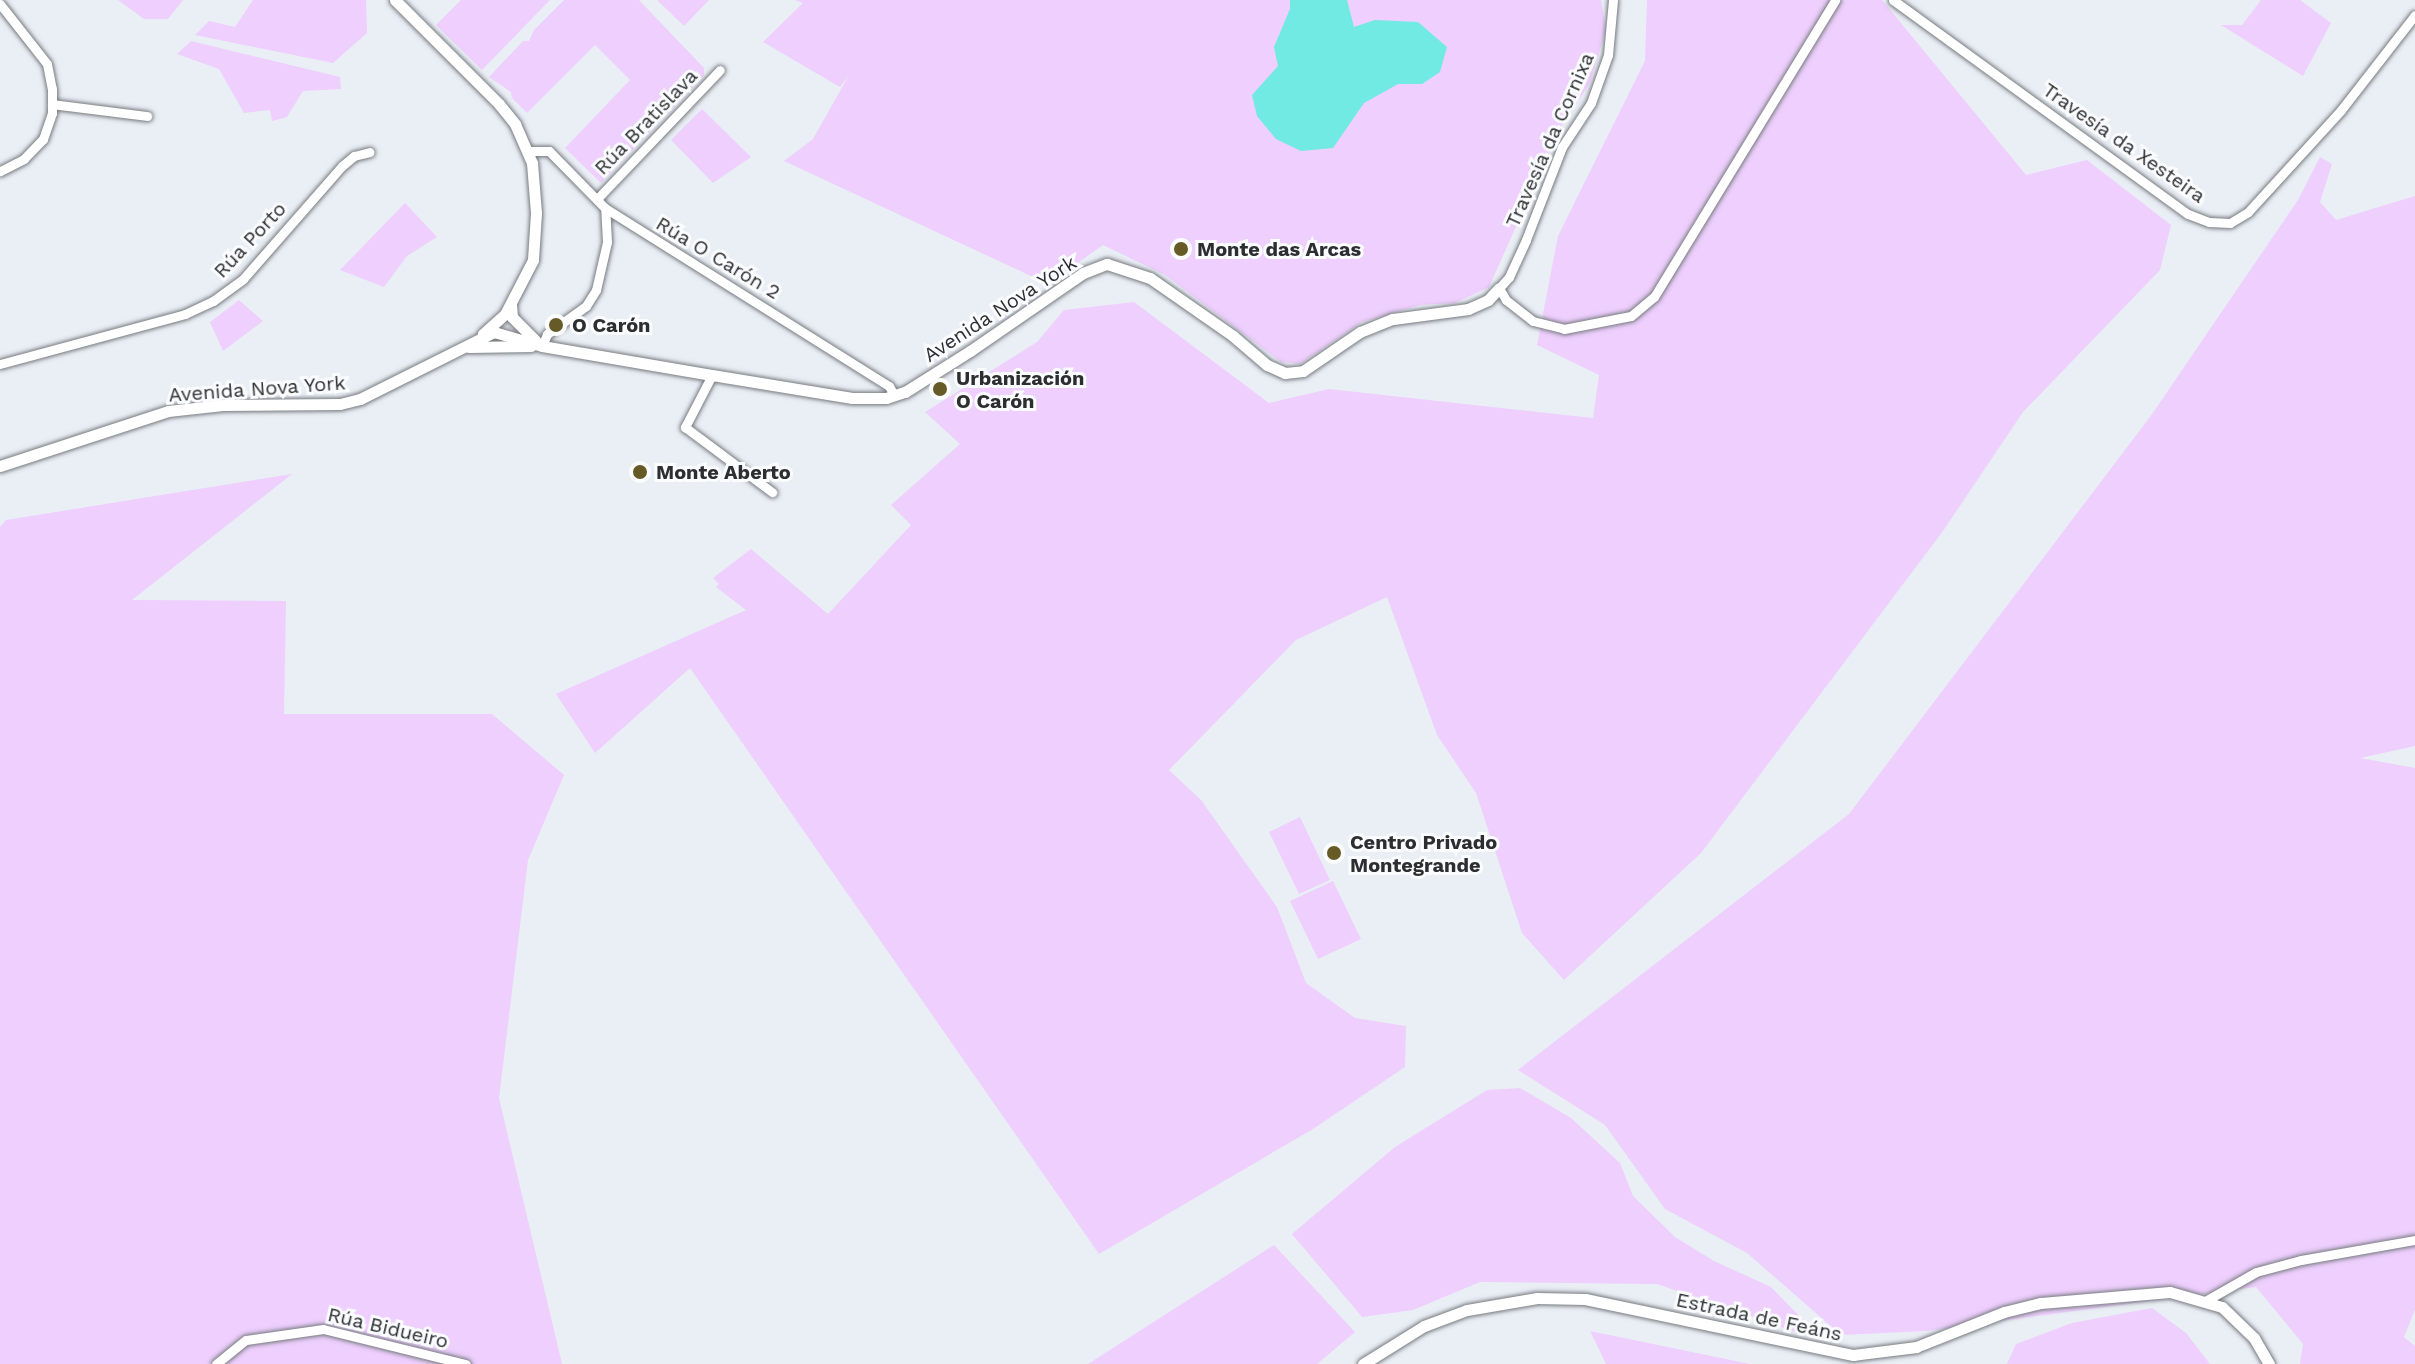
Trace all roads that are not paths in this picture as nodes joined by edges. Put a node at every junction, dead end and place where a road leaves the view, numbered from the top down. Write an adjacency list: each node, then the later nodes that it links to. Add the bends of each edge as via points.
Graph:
1 (395, 0): 10 (street, via 499,104)
2 (1613, 0): 15 (street, Travesía da Cornixa, via 1608,55 1591,103 1562,147 1526,240)
3 (1835, 0): 15 (street, via 1654,297 1631,316 1564,329 1533,321)
4 (1893, 0): 6 (street, Travesía da Xesteira, via 2188,214 2230,223 2248,212 2341,110)
5 (0, 4): 8 (street, via 47,64)
6 (2415, 15)
7 (720, 70): 13 (street, Rúa Bratislava)
8 (52, 104): 9 (street); 12 (street, via 43,139 24,159)
9 (147, 116)
10 (528, 151): 13 (street, Rúa O Carón 2, via 549,151); 16 (street, via 537,237 533,260)
11 (370, 152): 21 (street, Rúa Porto, via 342,166 243,279 213,301 185,314)
12 (0, 171)
13 (597, 199): 14 (street, Rúa O Carón 2)
14 (605, 208): 19 (street, via 607,242 596,290 586,306 547,334); 23 (street, Rúa O Carón 2, via 877,378)
15 (1499, 288): 23 (street, Avenida Nova York, via 1468,309 1393,319 1360,332 1303,371 1285,373 1150,278 1107,264 1083,273 970,351)
16 (511, 305): 17 (street); 19 (street, via 512,317)
17 (494, 329): 18 (street); 19 (street, Avenida Nova York); 20 (street)
18 (509, 346): 19 (street, Avenida Nova York); 20 (street, Avenida Nova York)
19 (542, 346): 22 (street, Avenida Nova York)
20 (464, 347): 24 (street, Avenida Nova York, via 360,399 168,411)
21 (0, 364)
22 (712, 375): 23 (street, Avenida Nova York, via 852,398); 25 (street, via 685,427)
23 (894, 395)
24 (0, 466)
25 (772, 492)
26 (2415, 1240): 27 (street, via 2256,1272)
27 (2207, 1300): 30 (street, Estrada de Feáns, via 2170,1292 2041,1303 1916,1347 1853,1355 1585,1299 1537,1298 1467,1310 1424,1326); 31 (street, Estrada de Feáns, via 2240,1322)
28 (216, 1364): 29 (street, Rúa Bidueiro, via 246,1340 323,1329)
29 (466, 1364)
30 (1363, 1364)
31 (2269, 1364)

